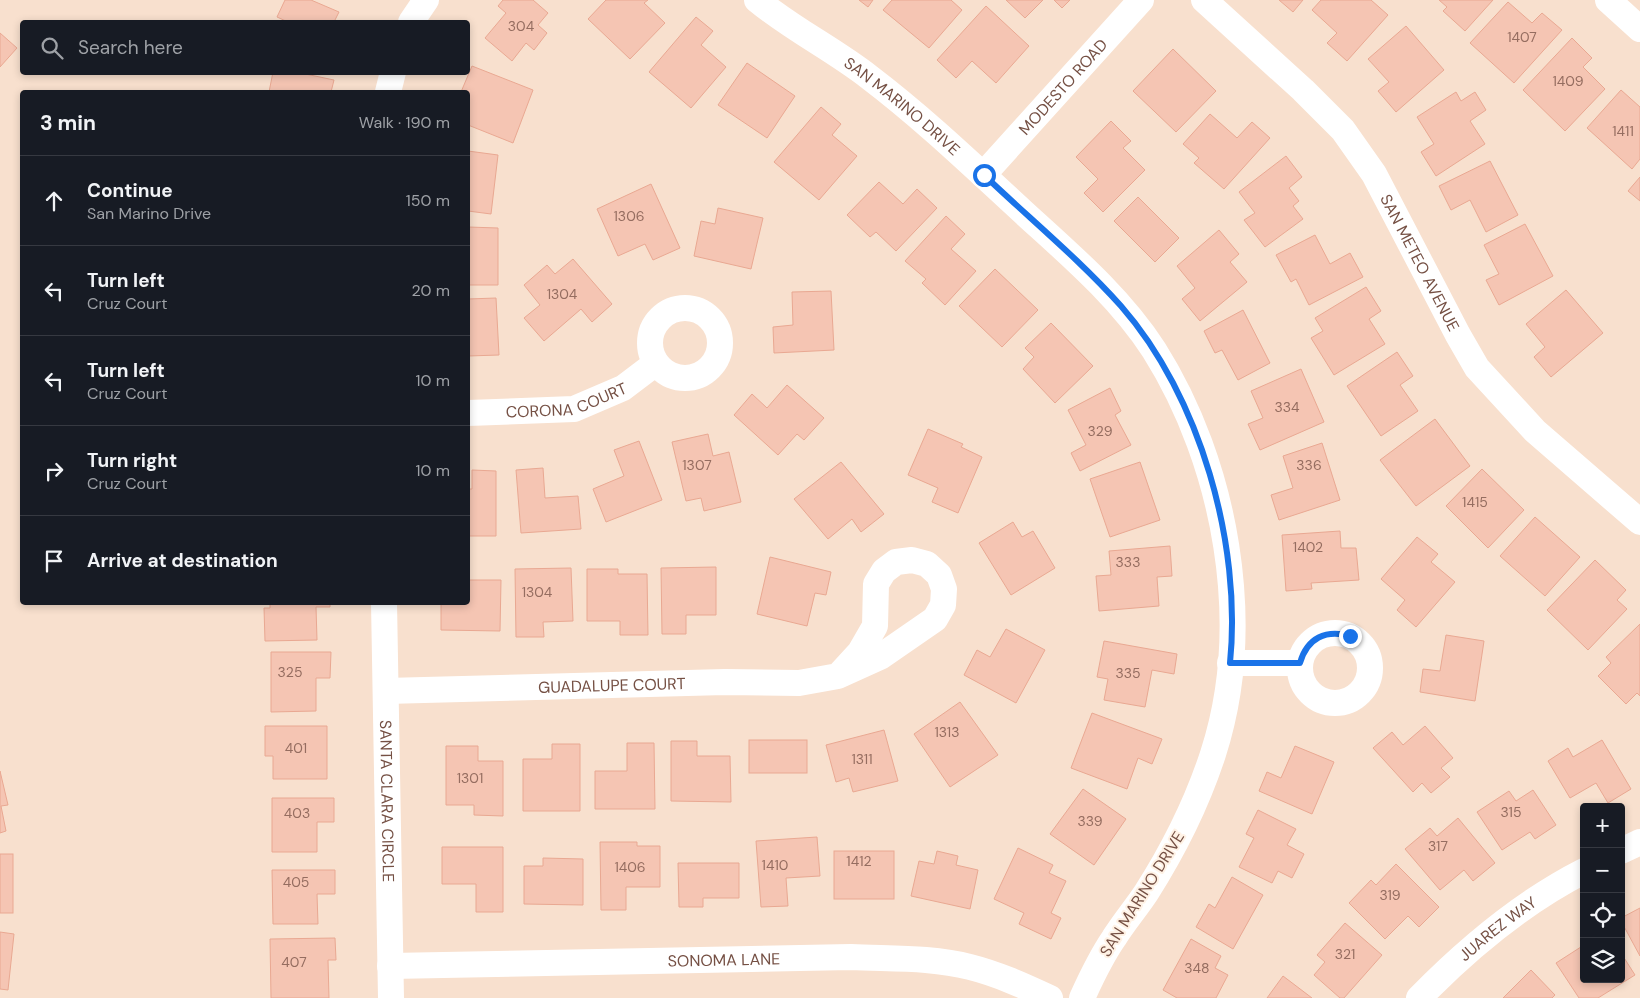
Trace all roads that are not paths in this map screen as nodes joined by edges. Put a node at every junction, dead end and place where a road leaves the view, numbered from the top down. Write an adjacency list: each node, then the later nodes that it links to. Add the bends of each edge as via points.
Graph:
1 (426, 0): 6 (street)
2 (757, 0): 10 (street, SAN MARINO DRIVE, via 866,74)
3 (1142, 0): 10 (street, MODESTO ROAD)
4 (1204, 0): 13 (street, SAN METEO AVENUE, via 1343,130 1374,174 1477,368 1535,431)
5 (1608, 0): 7 (street)
6 (413, 20)
7 (1640, 28)
8 (392, 75): 9 (street)
9 (388, 90)
10 (984, 175): 15 (street, SAN MARINO DRIVE, via 1121,306 1153,350 1177,392 1206,461 1223,529 1234,629)
11 (656, 363): 12 (street, CORONA COURT, via 623,388 574,409)
12 (470, 413)
13 (1640, 522)
14 (384, 605): 18 (street, SANTA CLARA CIRCLE)
15 (1230, 663): 16 (street); 25 (street, SAN MARINO DRIVE, via 1228,692 1214,752 1192,808 1145,894 1113,938)
16 (1300, 663)
17 (838, 676): 17 (street, GUADALUPE COURT, via 880,657 935,619 943,606 944,590 939,575 927,564 912,560 896,562 884,571 876,584 874,626 860,652); 18 (street, GUADALUPE COURT, via 799,683)
18 (386, 691): 22 (street, SANTA CLARA CIRCLE)
19 (1640, 842): 20 (street)
20 (1625, 849)
21 (1580, 872): 26 (street, JUAREZ WAY, via 1547,890 1497,926)
22 (390, 966): 23 (street, SANTA CLARA CIRCLE); 24 (street, SONOMA LANE, via 851,957 923,960 970,967)
23 (391, 998)
24 (1050, 998)
25 (1082, 998)
26 (1419, 998)

